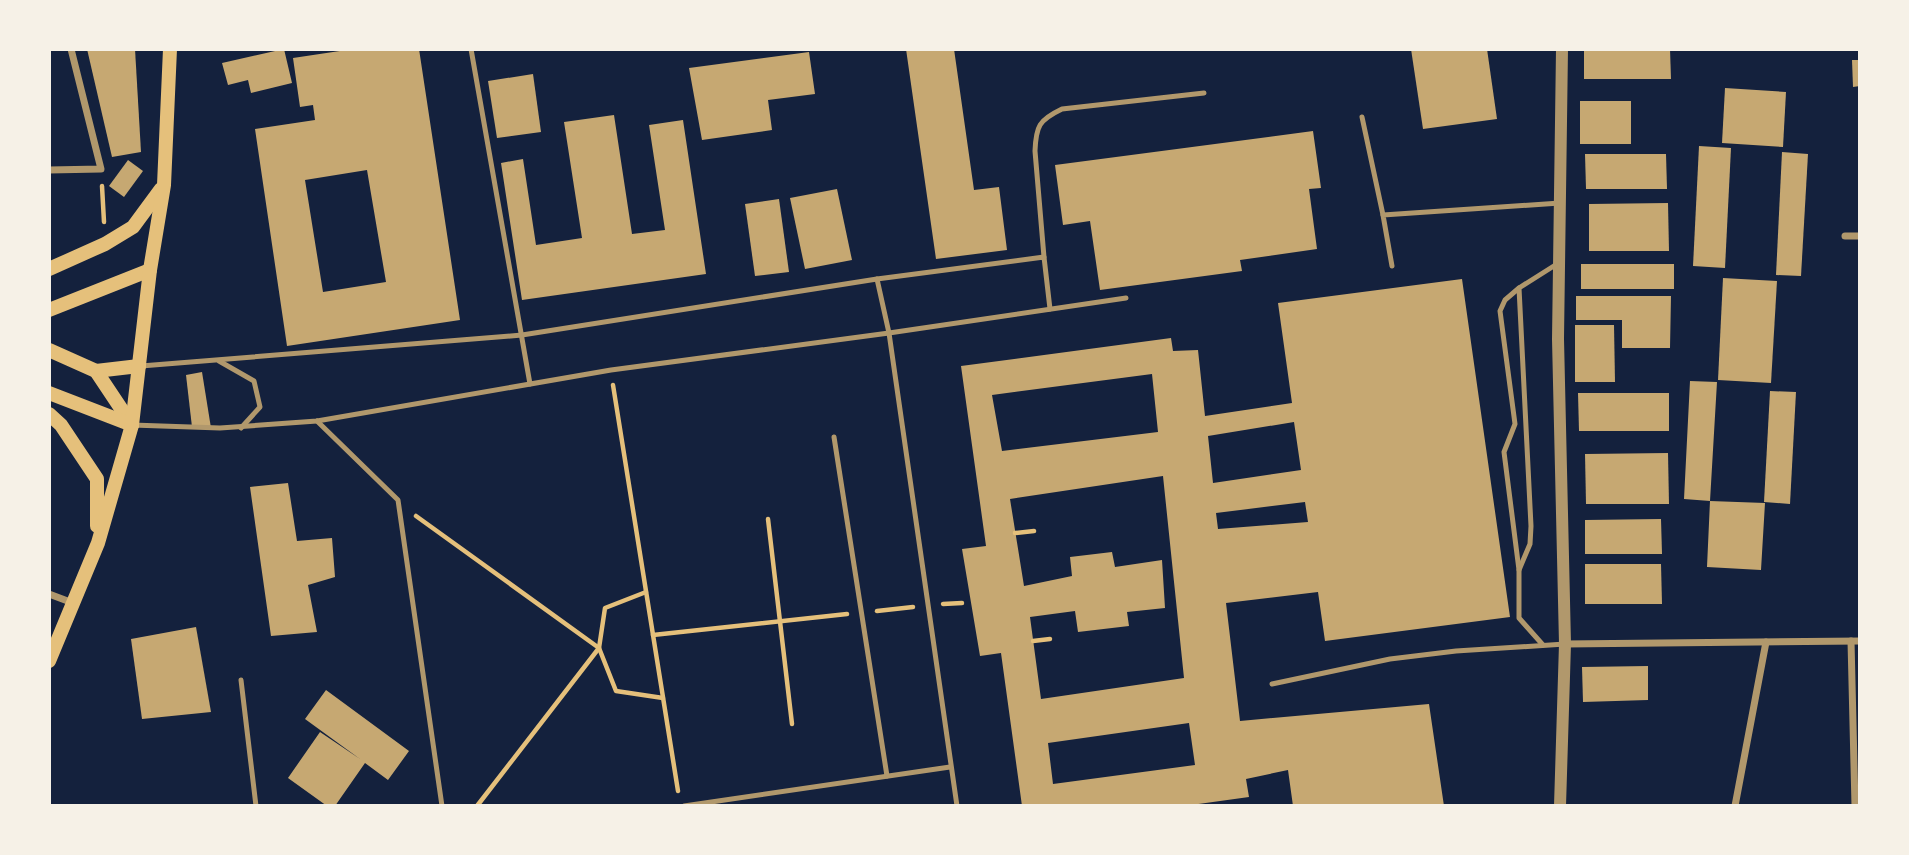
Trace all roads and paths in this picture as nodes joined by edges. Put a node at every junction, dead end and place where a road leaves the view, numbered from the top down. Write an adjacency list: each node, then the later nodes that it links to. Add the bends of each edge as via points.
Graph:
1 (71, 49): 7 (street)
2 (170, 49): 9 (main road)
3 (471, 49): 26 (lane)
4 (1562, 49): 10 (street)
5 (1204, 93): 15 (lane, via 1062,109 1040,123 1035,150)
6 (1362, 117): 11 (lane)
7 (101, 169): 8 (street); 14 (path)
8 (49, 170)
9 (164, 185): 14 (main road, via 133,227); 19 (main road)
10 (1560, 203): 11 (lane); 16 (street)
11 (1383, 215): 17 (lane)
12 (1845, 236): 13 (street)
13 (1860, 236)
14 (106, 244): 18 (main road)
15 (1044, 257): 20 (lane); 23 (lane)
16 (1559, 262): 21 (lane); 56 (street)
17 (1392, 267)
18 (49, 269)
19 (150, 270): 24 (main road); 29 (main road)
20 (877, 279): 25 (lane); 26 (lane)
21 (1518, 288): 44 (lane, via 1531,526 1530,544); 44 (lane, via 1500,312 1514,424 1504,452)
22 (1126, 298): 23 (lane)
23 (1050, 309): 25 (lane)
24 (49, 310)
25 (889, 333): 30 (lane); 48 (lane)
26 (522, 335): 28 (lane); 32 (lane)
27 (49, 350): 31 (main road)
28 (218, 361): 29 (lane); 37 (lane, via 254,381 260,407)
29 (139, 366): 31 (main road); 36 (main road)
30 (611, 370): 32 (lane); 45 (path)
31 (96, 371): 36 (main road)
32 (530, 384): 35 (lane)
33 (49, 393): 36 (main road)
34 (49, 414): 43 (main road, via 97,479)
35 (317, 421): 37 (lane); 39 (lane)
36 (132, 425): 37 (lane); 43 (main road)
37 (241, 428)
38 (834, 437): 49 (lane)
39 (398, 500): 58 (path); 68 (lane)
40 (768, 519): 50 (path)
41 (1034, 531): 42 (path)
42 (1015, 533)
43 (98, 543): 47 (main road)
44 (1519, 570): 57 (lane, via 1519,618)
45 (646, 592): 51 (path); 58 (path, via 604,608)
46 (49, 594): 47 (street)
47 (74, 603): 59 (main road)
48 (928, 605): 49 (path); 64 (lane)
49 (862, 612): 50 (path); 65 (lane)
50 (780, 621): 51 (path); 63 (path)
51 (653, 635): 62 (path)
52 (1050, 639): 53 (path)
53 (1033, 641)
54 (1856, 641): 55 (street); 74 (street)
55 (1766, 642): 56 (street); 73 (street)
56 (1565, 644): 57 (lane); 72 (street)
57 (1543, 645): 61 (lane, via 1390,659)
58 (599, 648): 62 (path, via 616,691); 69 (path)
59 (49, 661)
60 (241, 680): 67 (lane)
61 (1272, 684)
62 (663, 698): 66 (path)
63 (792, 724)
64 (950, 767): 65 (lane); 71 (lane)
65 (887, 776): 70 (lane)
66 (678, 793)
67 (256, 806)
68 (442, 806)
69 (477, 806)
70 (684, 806)
71 (957, 806)
72 (1560, 806)
73 (1735, 806)
74 (1855, 806)

